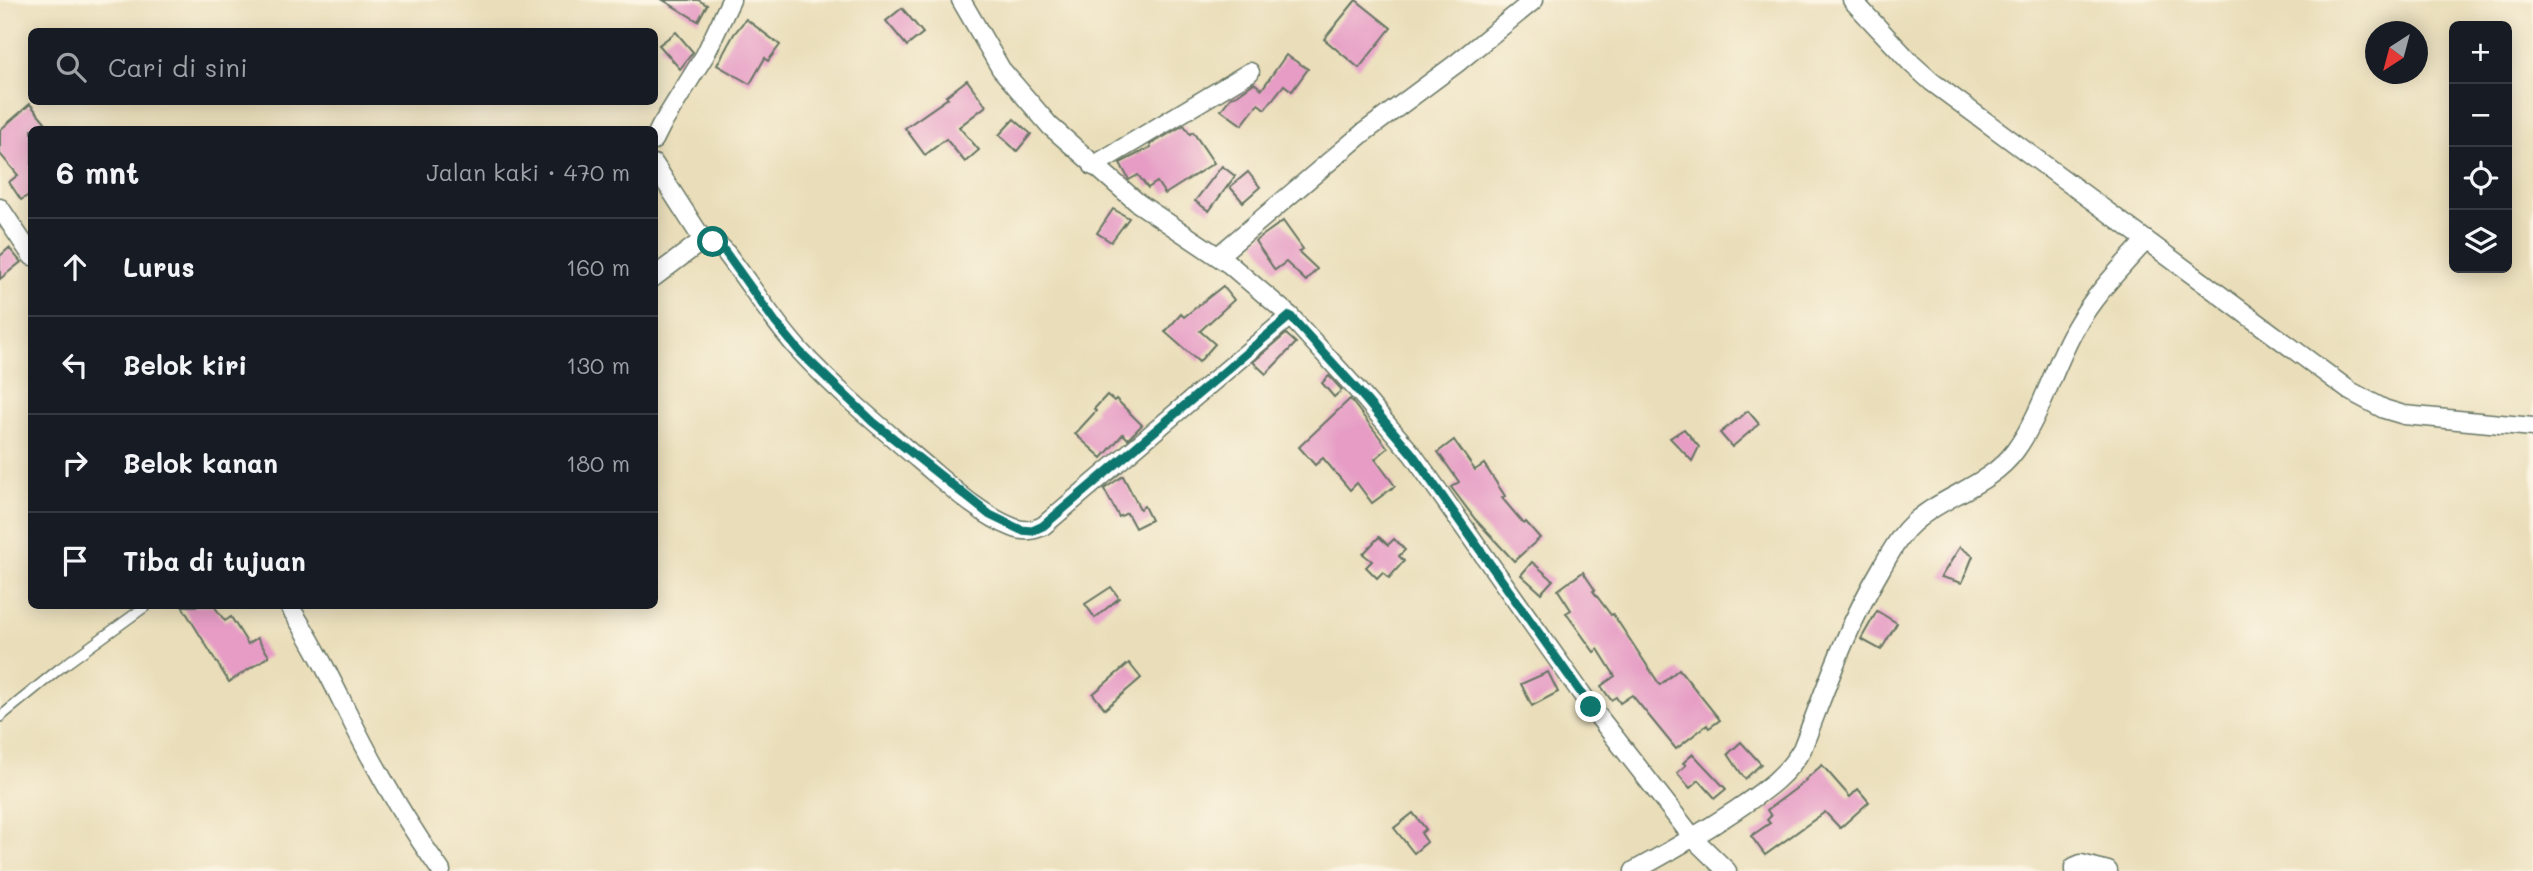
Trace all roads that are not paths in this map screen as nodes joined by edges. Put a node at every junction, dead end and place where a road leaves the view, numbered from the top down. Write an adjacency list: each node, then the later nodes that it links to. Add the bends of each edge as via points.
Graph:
1 (731, 0): 6 (street, via 705,55)
2 (961, 0): 7 (street, via 1001,69 1050,126)
3 (1534, 0): 13 (street, via 1363,133)
4 (1852, 0): 11 (street, via 1932,82)
5 (1250, 72): 7 (street)
6 (658, 131)
7 (1093, 166): 13 (street, via 1138,203)
8 (658, 170): 10 (street)
9 (0, 208): 12 (street)
10 (703, 240): 14 (street); 15 (street, via 723,249 800,352 873,422 990,515 1027,531 1043,526)
11 (2146, 240): 16 (street, via 2350,391 2384,409 2404,415); 20 (street, via 2075,328 2012,455 1980,482 1920,518 1898,541 1856,615 1795,762 1772,786)
12 (28, 250)
13 (1218, 256): 15 (street)
14 (658, 273)
15 (1290, 316): 20 (street, via 1413,455 1591,707)
16 (2533, 427)
17 (142, 609): 19 (lane)
18 (291, 609): 21 (street, via 407,821)
19 (0, 717)
20 (1694, 839): 22 (street); 23 (street)
21 (441, 871)
22 (1634, 871)
23 (1727, 871)
24 (2074, 871): 25 (street, via 2081,864)
25 (2108, 871)

